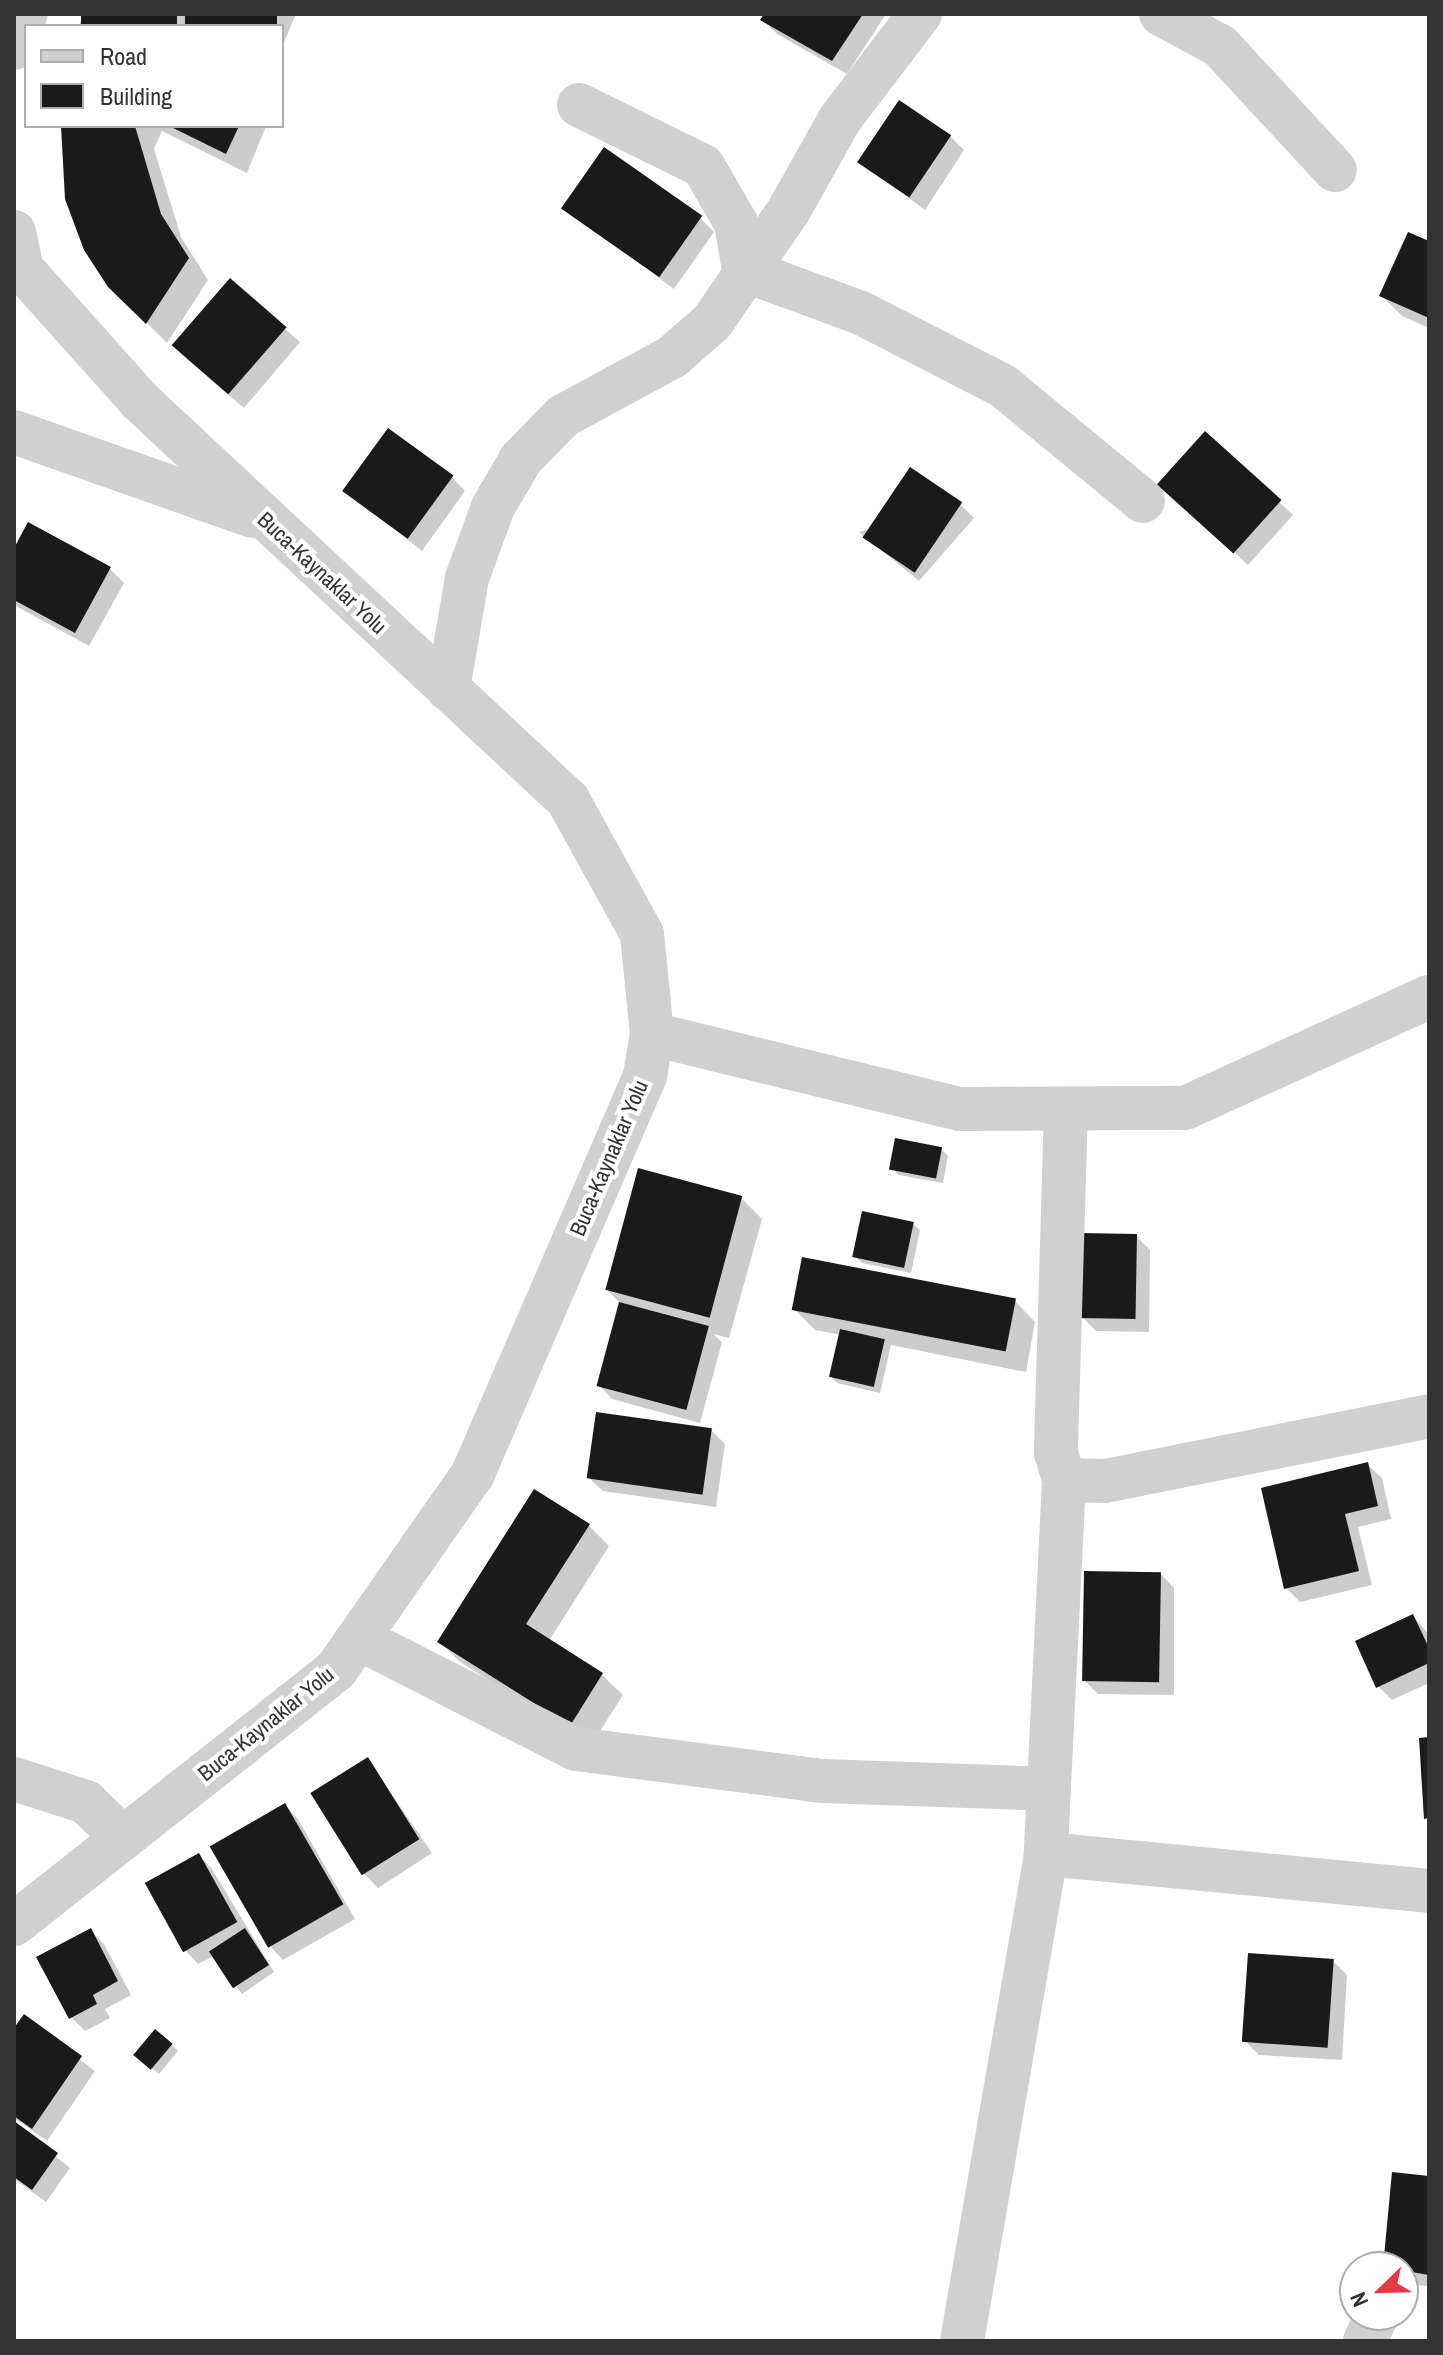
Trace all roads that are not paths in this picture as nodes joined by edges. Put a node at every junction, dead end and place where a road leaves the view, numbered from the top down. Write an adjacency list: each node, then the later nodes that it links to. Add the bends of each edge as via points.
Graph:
1 (26, 14): 4 (street)
2 (920, 14): 8 (street, via 840,119 789,210)
3 (1161, 14): 6 (street, via 1220,46)
4 (14, 48)
5 (579, 105): 8 (street, via 703,166 736,223)
6 (1335, 170)
7 (14, 232): 11 (street, Buca-Kaynaklar Yolu, via 22,269 140,401)
8 (744, 270): 10 (street, via 861,313 1003,386); 12 (street, via 712,322 672,357 563,416 521,459 493,507 467,578)
9 (14, 432): 11 (street)
10 (1143, 501)
11 (265, 521): 12 (street, Buca-Kaynaklar Yolu)
12 (448, 689): 14 (street, Buca-Kaynaklar Yolu, via 568,800 642,934)
13 (1429, 997): 15 (street, via 1185,1108)
14 (652, 1034): 15 (street, via 960,1109); 18 (street, Buca-Kaynaklar Yolu, via 645,1076 472,1475)
15 (1066, 1109): 17 (street, via 1056,1453)
16 (1429, 1416): 17 (street, via 1105,1481)
17 (1064, 1480): 20 (street)
18 (358, 1638): 20 (street, via 576,1749 823,1781); 21 (street, Buca-Kaynaklar Yolu, via 336,1670)
19 (14, 1779): 21 (street, via 86,1802)
20 (1049, 1789): 22 (street)
21 (123, 1838): 24 (street, Buca-Kaynaklar Yolu)
22 (1046, 1854): 23 (street); 25 (street)
23 (1429, 1891)
24 (14, 1924)
25 (962, 2341)

